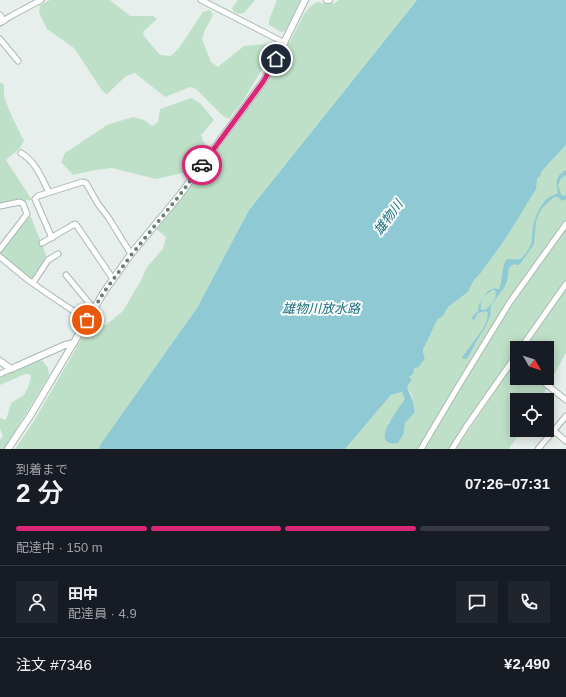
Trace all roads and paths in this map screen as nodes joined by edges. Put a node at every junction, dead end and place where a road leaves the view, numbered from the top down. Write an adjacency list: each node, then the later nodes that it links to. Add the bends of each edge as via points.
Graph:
1 (25, 0): 5 (street)
2 (41, 0): 5 (street)
3 (201, 0): 9 (street)
4 (306, 0): 9 (street)
5 (29, 6): 7 (street)
6 (0, 15): 7 (street)
7 (2, 22)
8 (0, 39): 10 (street)
9 (285, 43): 19 (street, via 259,88 179,196)
10 (18, 61)
11 (21, 153): 12 (street, via 34,164)
12 (49, 192): 15 (street, via 35,199); 19 (street, via 86,183)
13 (0, 206): 17 (street, via 20,202 27,214)
14 (566, 224): 40 (street, via 509,304)
15 (52, 238): 16 (street); 22 (street, via 75,224)
16 (42, 244)
17 (0, 249)
18 (58, 254): 23 (street, via 48,260)
19 (132, 254): 22 (street)
20 (0, 257): 23 (street)
21 (66, 275): 25 (street)
22 (113, 279): 25 (street)
23 (33, 283): 26 (street)
24 (566, 284): 27 (street)
25 (94, 309): 26 (street)
26 (87, 320): 28 (street)
27 (526, 341)
28 (74, 342): 31 (street); 39 (street)
29 (0, 361): 31 (street)
30 (510, 364): 41 (street)
31 (11, 369): 32 (street)
32 (0, 374)
33 (547, 385): 34 (street)
34 (566, 400)
35 (566, 416): 36 (street)
36 (554, 431): 38 (street)
37 (549, 437): 42 (street)
38 (566, 441)
39 (8, 449)
40 (421, 449)
41 (452, 449)
42 (538, 449)

